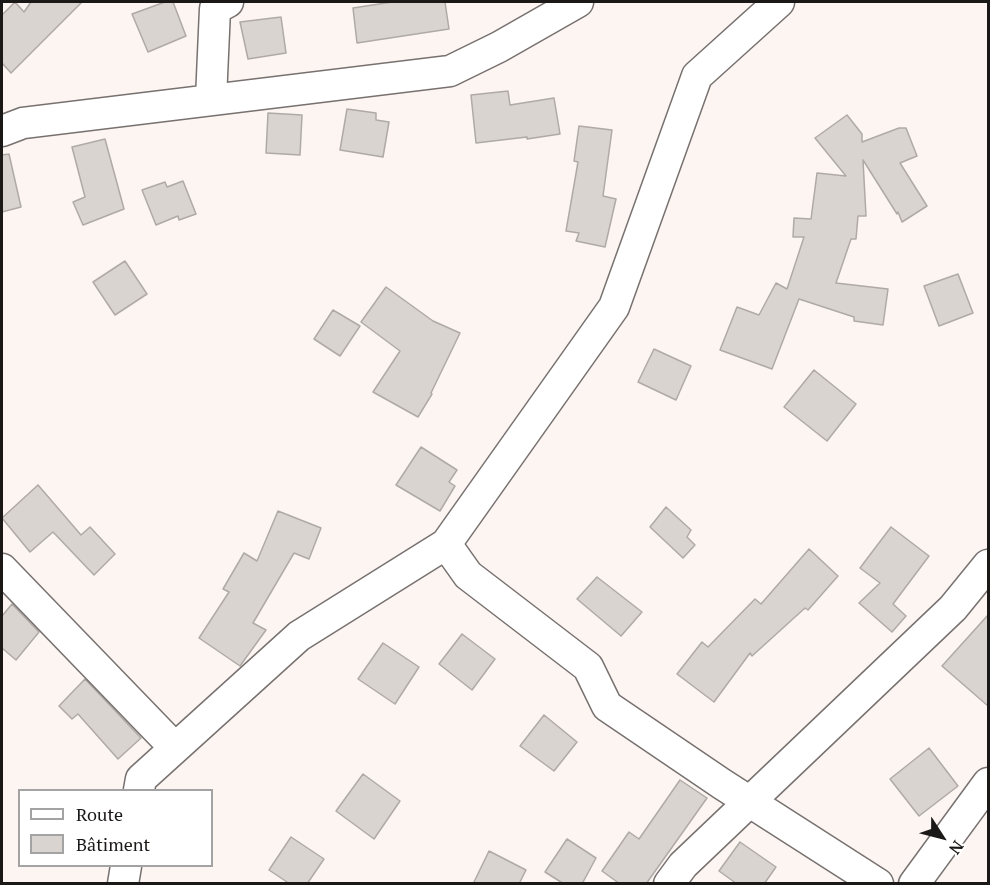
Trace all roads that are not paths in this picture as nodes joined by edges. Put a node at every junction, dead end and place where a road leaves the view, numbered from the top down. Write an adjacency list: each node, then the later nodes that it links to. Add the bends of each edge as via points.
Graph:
1 (228, 2): 4 (street, via 215,9)
2 (578, 2): 4 (street, via 450,71)
3 (779, 2): 6 (street, via 697,76 614,307)
4 (211, 99): 5 (street, via 23,123)
5 (2, 131)
6 (446, 544): 9 (street, via 298,636); 12 (street, via 468,575 588,667 607,706)
7 (988, 566): 12 (street, via 953,608)
8 (2, 570): 9 (street)
9 (175, 748): 11 (street, via 141,779)
10 (988, 783): 17 (street)
11 (139, 789)
12 (751, 802): 15 (street, via 683,865); 16 (street)
13 (126, 867): 14 (street)
14 (123, 884)
15 (669, 884)
16 (878, 884)
17 (914, 884)

